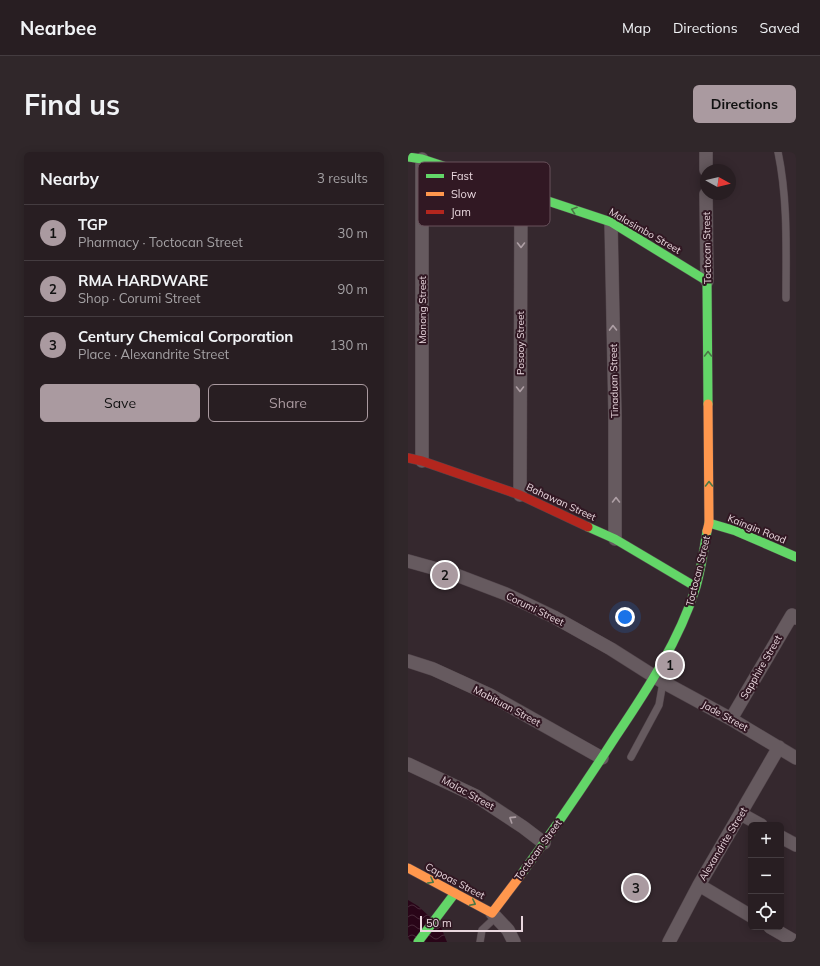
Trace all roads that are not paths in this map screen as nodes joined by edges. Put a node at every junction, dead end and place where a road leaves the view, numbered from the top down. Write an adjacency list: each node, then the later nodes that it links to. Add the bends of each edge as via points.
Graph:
1 (706, 152): 6 (street)
2 (778, 152): 13 (lane, via 785,200)
3 (408, 157): 4 (street, Malasimbo Street)
4 (422, 159): 5 (street, Malasimbo Street)
5 (431, 162)
6 (706, 164)
7 (706, 200): 12 (street, Toctocan Street)
8 (550, 202): 9 (street, Malasimbo Street, one-way to 8)
9 (610, 222): 12 (street, Malasimbo Street); 18 (street, Tinaduan Street, one-way to 9)
10 (422, 226): 15 (street, Monong Street)
11 (521, 226): 16 (street, Posooy Street, one-way to 16)
12 (707, 281): 17 (street, Toctocan Street, one-way to 12)
13 (786, 298)
14 (408, 458): 15 (street, Bahawan Street)
15 (422, 461): 16 (street, Bahawan Street)
16 (520, 495): 18 (street, Bahawan Street)
17 (709, 523): 19 (street, Kaingin Road, via 736,531); 21 (street, Toctocan Street)
18 (615, 539): 21 (street, Bahawan Street)
19 (796, 557)
20 (408, 561): 24 (street, Corumi Street, via 451,573 506,594 554,617)
21 (696, 586): 24 (street, Toctocan Street)
22 (794, 616): 25 (street, Sapphire Street)
23 (408, 661): 28 (street, Mabituan Street, via 433,669 490,695)
24 (658, 679): 25 (street, Jade Street); 27 (lane, via 660,705); 28 (street, Toctocan Street, via 640,700)
25 (731, 719): 26 (street, Jade Street)
26 (779, 747): 29 (street, Jade Street); 31 (street, Alexandrite Street)
27 (630, 757)
28 (602, 758): 34 (street, Toctocan Street)
29 (796, 758)
30 (408, 764): 34 (street, Malac Street, one-way to 30, via 476,796)
31 (741, 814): 32 (street); 37 (street, Alexandrite Street)
32 (756, 822)
33 (784, 838): 35 (street)
34 (544, 843): 40 (street, Toctocan Street)
35 (796, 845)
36 (408, 868): 38 (street, Capoas Street, one-way to 38)
37 (699, 885): 39 (street); 45 (street, Alexandrite Street)
38 (455, 894): 40 (street, Capoas Street, one-way to 40); 42 (street)
39 (748, 914)
40 (494, 915): 43 (lane, via 482,930); 44 (street, via 508,930)
41 (775, 930): 46 (street)
42 (418, 942)
43 (480, 942)
44 (514, 942)
45 (669, 942)
46 (796, 942)

